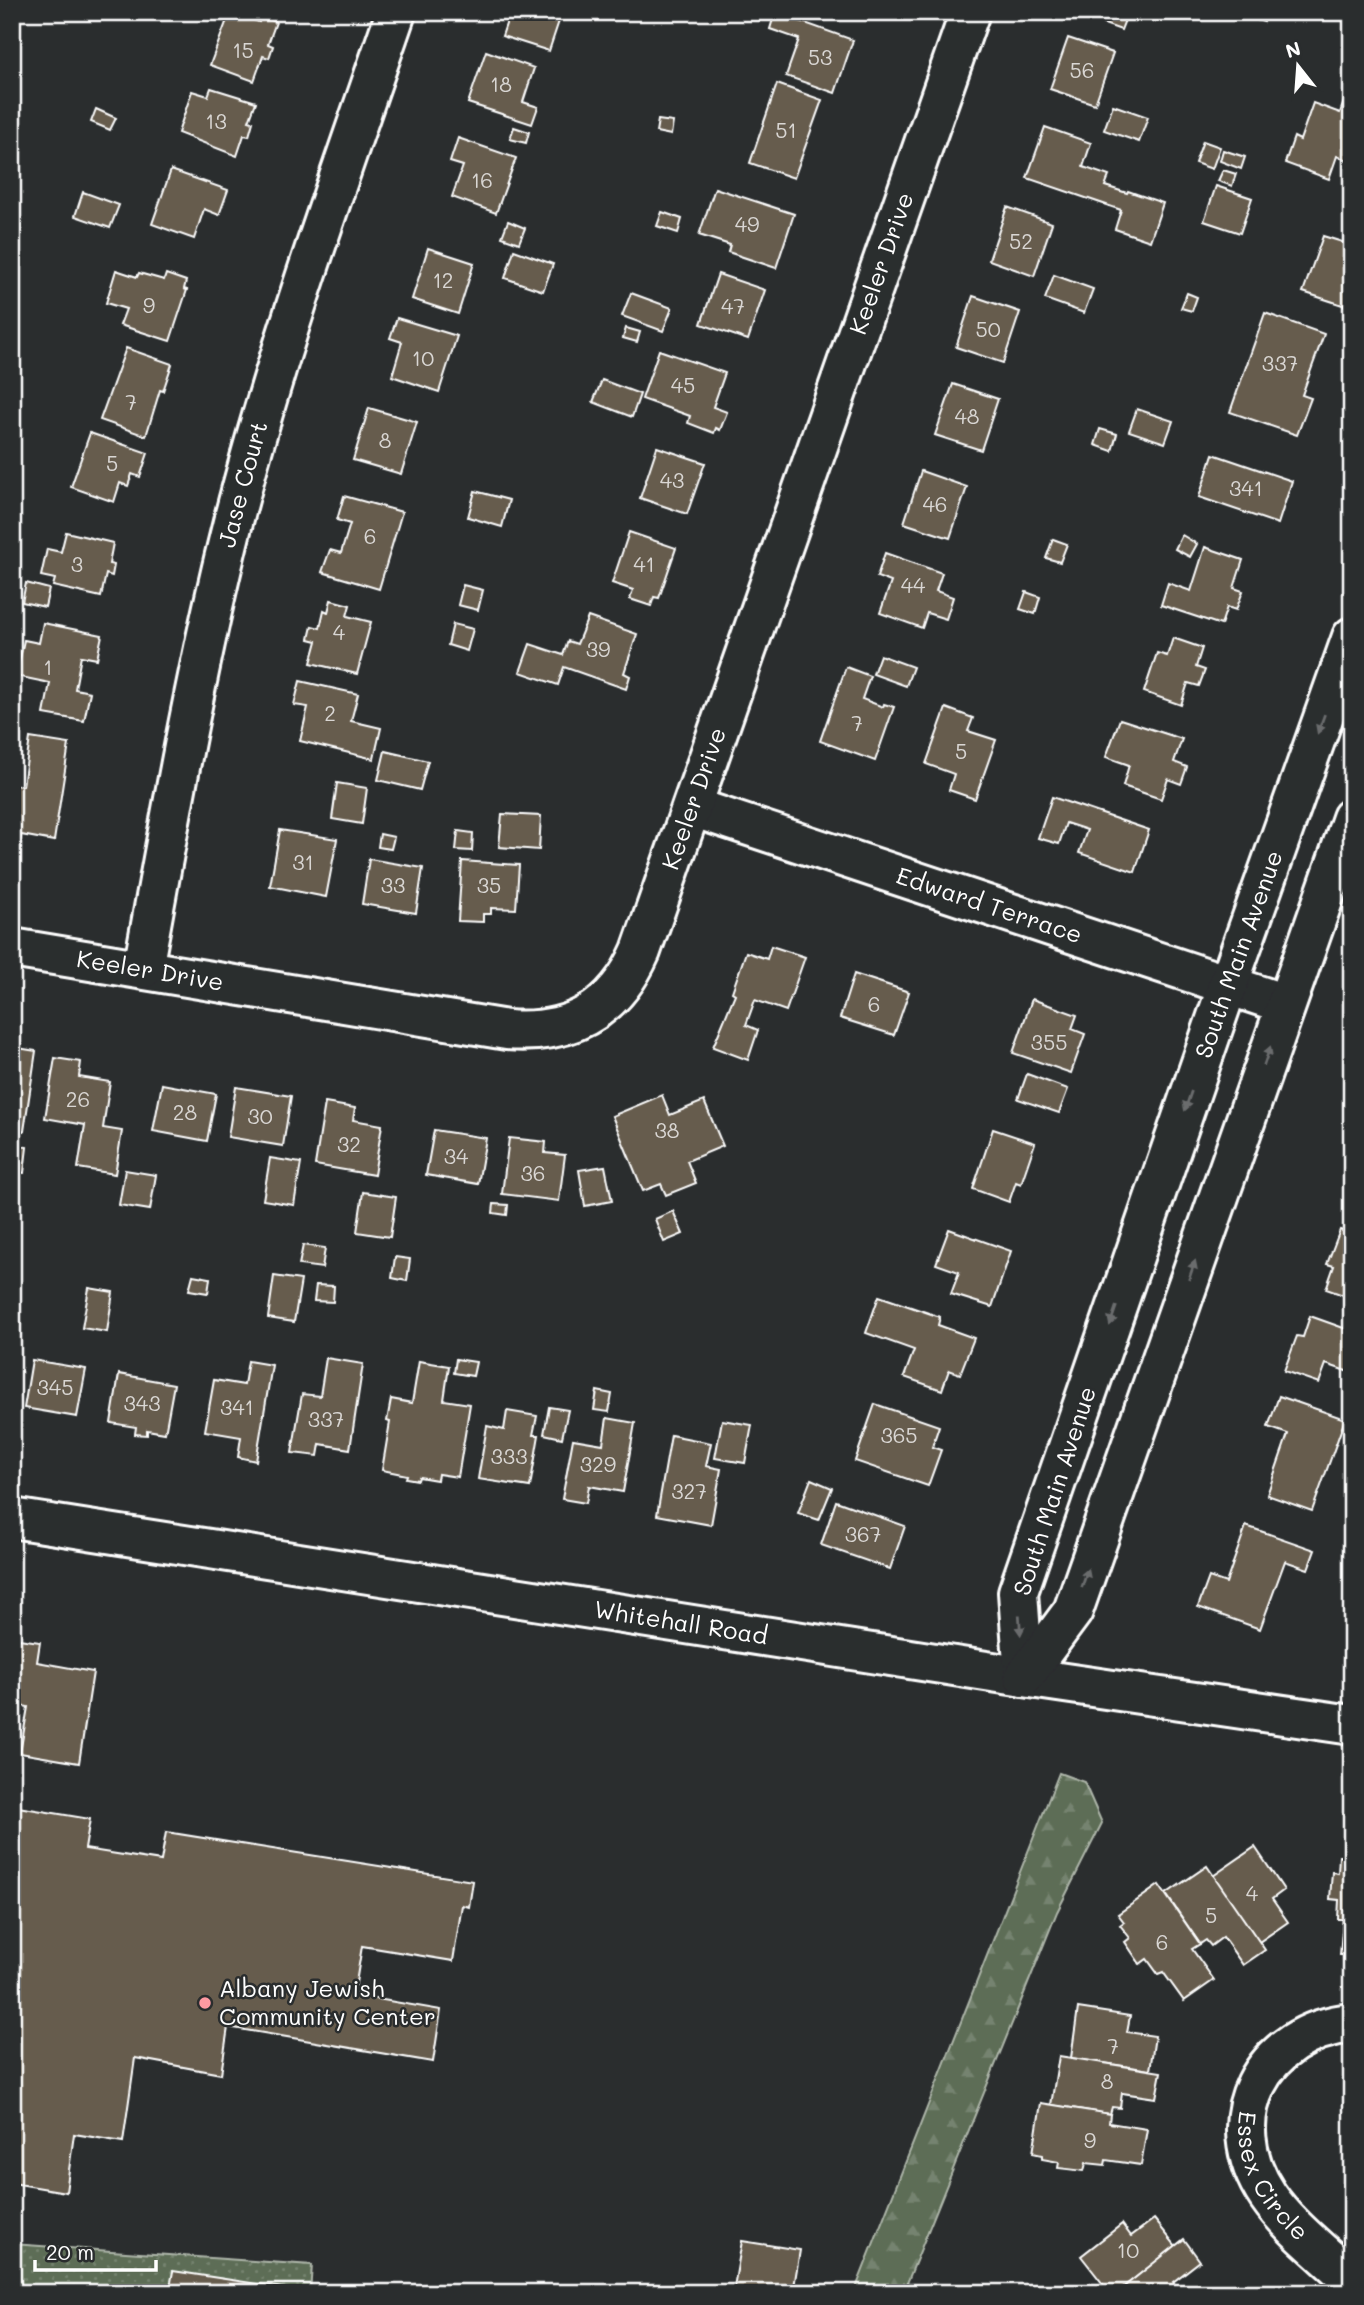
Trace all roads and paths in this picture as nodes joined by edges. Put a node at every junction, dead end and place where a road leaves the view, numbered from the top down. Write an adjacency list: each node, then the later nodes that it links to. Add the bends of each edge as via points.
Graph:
1 (396, 12): 7 (street, Jase Court, via 292,313 236,509 181,758)
2 (970, 12): 4 (street, Keeler Drive)
3 (1352, 637): 8 (street, South Main Avenue, one-way to 8)
4 (692, 807): 7 (street, Keeler Drive, via 626,981 589,1015 557,1028 507,1030); 8 (street, Edward Terrace)
5 (1352, 818): 9 (street)
6 (12, 948): 7 (street, Keeler Drive)
7 (143, 970)
8 (1228, 985): 9 (street, Edward Terrace); 11 (street, South Main Avenue, one-way to 11, via 1018,1592)
9 (1285, 1004): 11 (street, one-way to 9, via 1073,1611)
10 (12, 1518): 11 (street, Whitehall Road)
11 (1024, 1677): 12 (street, Whitehall Road)
12 (1352, 1725)
13 (1352, 2023): 14 (street, Essex Circle, via 1307,2034 1278,2054 1250,2101 1246,2133 1254,2169 1269,2197)
14 (1352, 2280)

